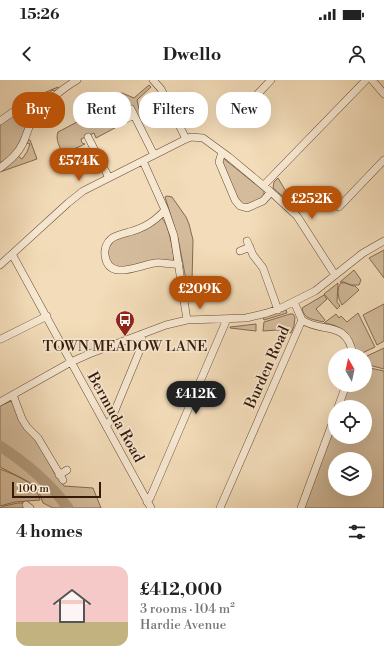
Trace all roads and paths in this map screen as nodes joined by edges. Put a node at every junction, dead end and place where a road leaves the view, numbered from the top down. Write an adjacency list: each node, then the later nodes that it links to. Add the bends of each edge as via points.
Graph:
1 (77, 80): 6 (street)
2 (155, 80): 14 (street)
3 (271, 80): 7 (street)
4 (366, 80): 21 (street)
5 (372, 80): 8 (street)
6 (63, 92)
7 (260, 92)
8 (384, 94)
9 (12, 113): 11 (street)
10 (131, 114): 16 (street, via 133,112)
11 (0, 121)
12 (28, 128): 19 (street, via 24,143)
13 (88, 137): 20 (street)
14 (186, 139): 15 (street, via 203,138); 16 (street)
15 (222, 152): 21 (street); 22 (street, via 219,162 240,206 247,208 263,201)
16 (154, 155): 18 (street)
17 (384, 160): 23 (street)
18 (143, 161): 20 (street); 24 (street)
19 (0, 168)
20 (108, 178): 27 (street, via 83,191)
21 (264, 185): 22 (street)
22 (271, 192): 30 (street, via 297,216)
23 (340, 207)
24 (165, 210): 28 (street, via 174,236); 28 (street, via 146,227 112,238 105,248 106,261 121,271 155,263)
25 (384, 241): 30 (street, via 363,253)
26 (240, 251): 32 (street, via 248,244 263,268)
27 (12, 254): 29 (street); 33 (street, Bermuda Road)
28 (179, 264): 35 (street)
29 (0, 265)
30 (335, 275): 31 (street, via 316,291)
31 (294, 302): 32 (street); 36 (street, Burden Road)
32 (278, 310): 34 (street, via 246,318)
33 (47, 316): 38 (street); 40 (street, Bermuda Road)
34 (227, 319): 35 (street); 46 (street)
35 (188, 320): 37 (street)
36 (302, 320): 39 (street, via 341,333 348,339); 47 (street, Burden Road)
37 (142, 334): 40 (street); 43 (street, via 142,345 111,420)
38 (1, 339)
39 (352, 348)
40 (71, 362): 41 (street); 43 (street, Bermuda Road)
41 (13, 395): 42 (street); 45 (street, via 22,420 38,438 61,478)
42 (0, 402)
43 (106, 426): 46 (street, Bermuda Road)
44 (328, 435): 48 (street)
45 (67, 470)
46 (149, 505)
47 (220, 508)
48 (301, 508)

